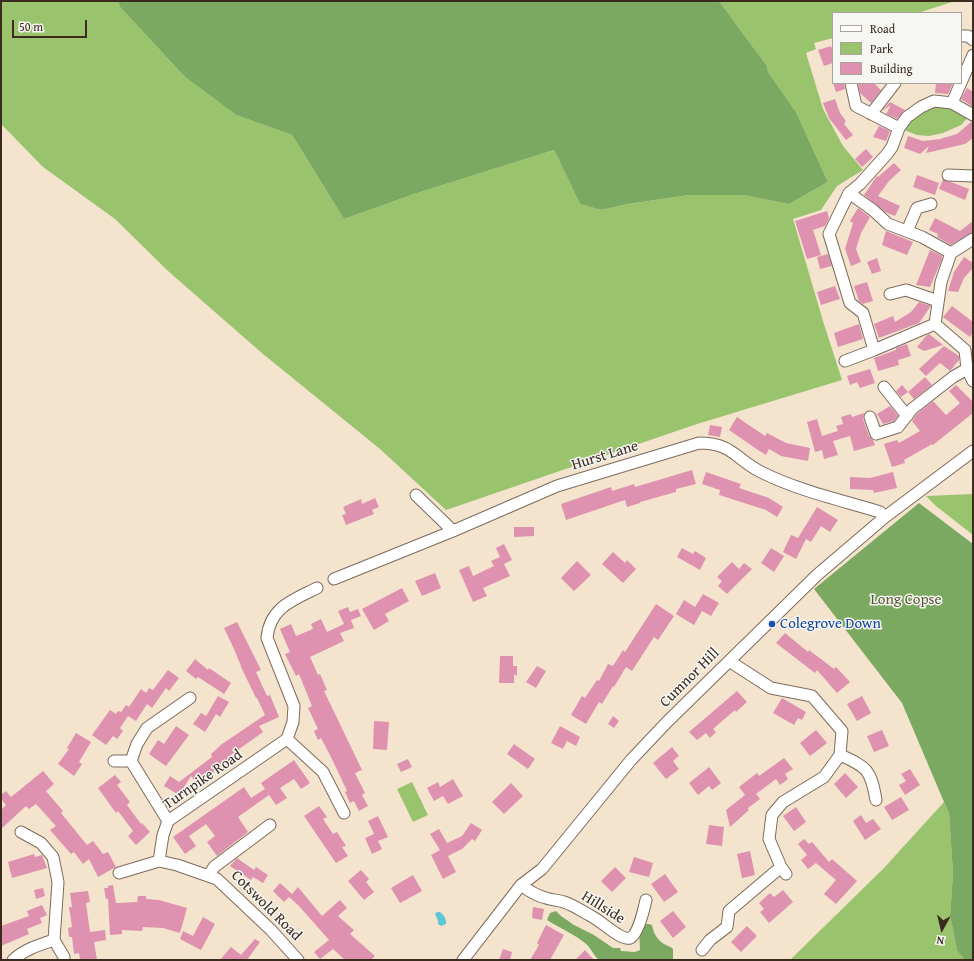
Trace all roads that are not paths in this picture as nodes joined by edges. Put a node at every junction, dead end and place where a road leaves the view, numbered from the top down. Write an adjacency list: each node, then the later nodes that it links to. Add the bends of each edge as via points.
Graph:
1 (962, 36): 2 (street, via 968,36)
2 (973, 40)
3 (973, 55): 4 (street)
4 (962, 80)
5 (851, 84): 9 (street, via 856,106)
6 (894, 84): 9 (street)
7 (960, 84): 8 (street)
8 (952, 103): 10 (street); 11 (street, via 934,101 921,107 907,117)
9 (871, 114): 11 (street)
10 (973, 115)
11 (899, 128): 14 (street, via 892,148)
12 (948, 174): 13 (street)
13 (973, 176)
14 (849, 193): 16 (street, via 888,224); 23 (street, via 829,234 850,303 863,313)
15 (931, 204): 16 (street, via 917,208)
16 (907, 231): 18 (street)
17 (973, 239): 18 (street)
18 (951, 253): 20 (street, via 941,282)
19 (890, 294): 20 (street, via 906,290)
20 (938, 301): 21 (street)
21 (935, 324): 22 (street); 23 (street)
22 (969, 346): 25 (street)
23 (874, 350): 24 (street)
24 (845, 361)
25 (967, 369): 26 (street); 28 (street, via 912,408)
26 (973, 381)
27 (884, 387): 28 (street)
28 (907, 416): 29 (street, via 898,427 876,434)
29 (870, 417)
30 (973, 451): 32 (street, Cumnor Hill)
31 (416, 495): 33 (street)
32 (885, 517): 33 (street, Hurst Lane, via 880,512 803,489 760,472 728,448 711,443 699,443 557,486); 36 (street, Cumnor Hill, via 818,576)
33 (453, 531): 34 (street, Hurst Lane)
34 (334, 579)
35 (317, 588): 38 (street, via 286,604 275,614 268,627 267,638 294,706)
36 (729, 661): 39 (street, via 771,688 812,696 842,731); 50 (street, Cumnor Hill, via 631,760 542,869)
37 (190, 698): 41 (street, via 147,728 137,744)
38 (288, 739): 43 (street, via 322,772); 44 (street, Turnpike Road)
39 (840, 755): 42 (street, via 864,767 872,780); 53 (street, via 824,777 783,802 772,815 769,839 783,870 772,875 729,911 727,927)
40 (114, 761): 41 (street)
41 (131, 761): 44 (street)
42 (876, 800)
43 (344, 813)
44 (168, 821): 47 (street, Turnpike Road)
45 (270, 825): 49 (street, via 214,866)
46 (21, 832): 52 (street, via 41,843 53,857 58,882)
47 (159, 861): 48 (street, Cotswold Road); 49 (street, Cotswold Road)
48 (119, 873)
49 (209, 875): 56 (street, Cotswold Road, via 217,879 271,930)
50 (521, 886): 51 (street, Hillside, via 540,896 579,909 621,938 628,939 637,931); 57 (street, Cumnor Hill)
51 (646, 900)
52 (54, 940): 54 (street, via 27,949); 55 (street)
53 (702, 950)
54 (13, 960)
55 (64, 960)
56 (298, 960)
57 (463, 960)

